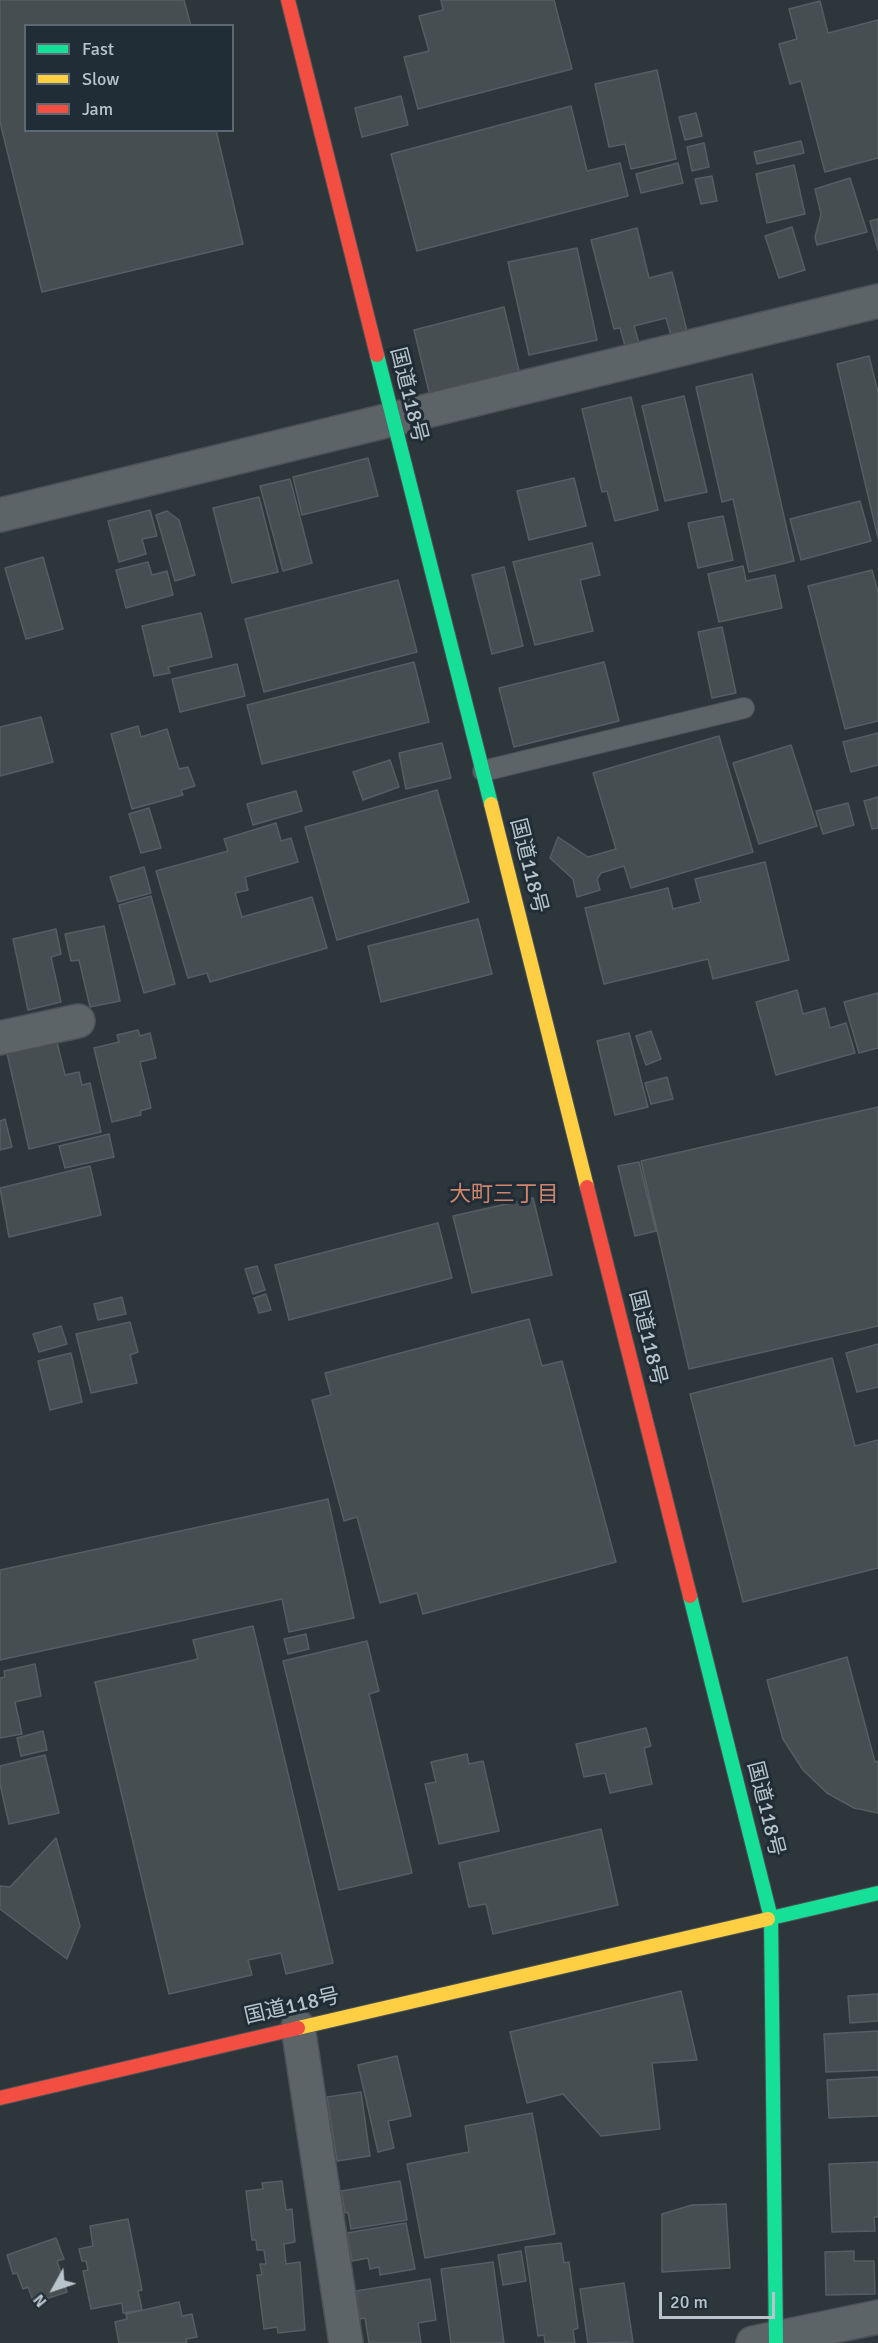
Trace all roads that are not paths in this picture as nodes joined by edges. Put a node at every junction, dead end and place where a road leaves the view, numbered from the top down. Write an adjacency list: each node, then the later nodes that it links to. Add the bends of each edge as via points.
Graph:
1 (288, 0): 3 (main road, 国道118号)
2 (878, 302): 3 (street)
3 (392, 418): 4 (street); 6 (main road, 国道118号)
4 (0, 515)
5 (744, 708): 6 (lane)
6 (483, 771): 10 (main road, 国道118号)
7 (78, 1022): 8 (street)
8 (0, 1038)
9 (878, 1893): 10 (main road)
10 (771, 1918): 11 (main road, 国道118号); 14 (main road)
11 (298, 2027): 12 (main road, 国道118号); 15 (street)
12 (0, 2098)
13 (878, 2317): 14 (street)
14 (768, 2342)
15 (346, 2343)

